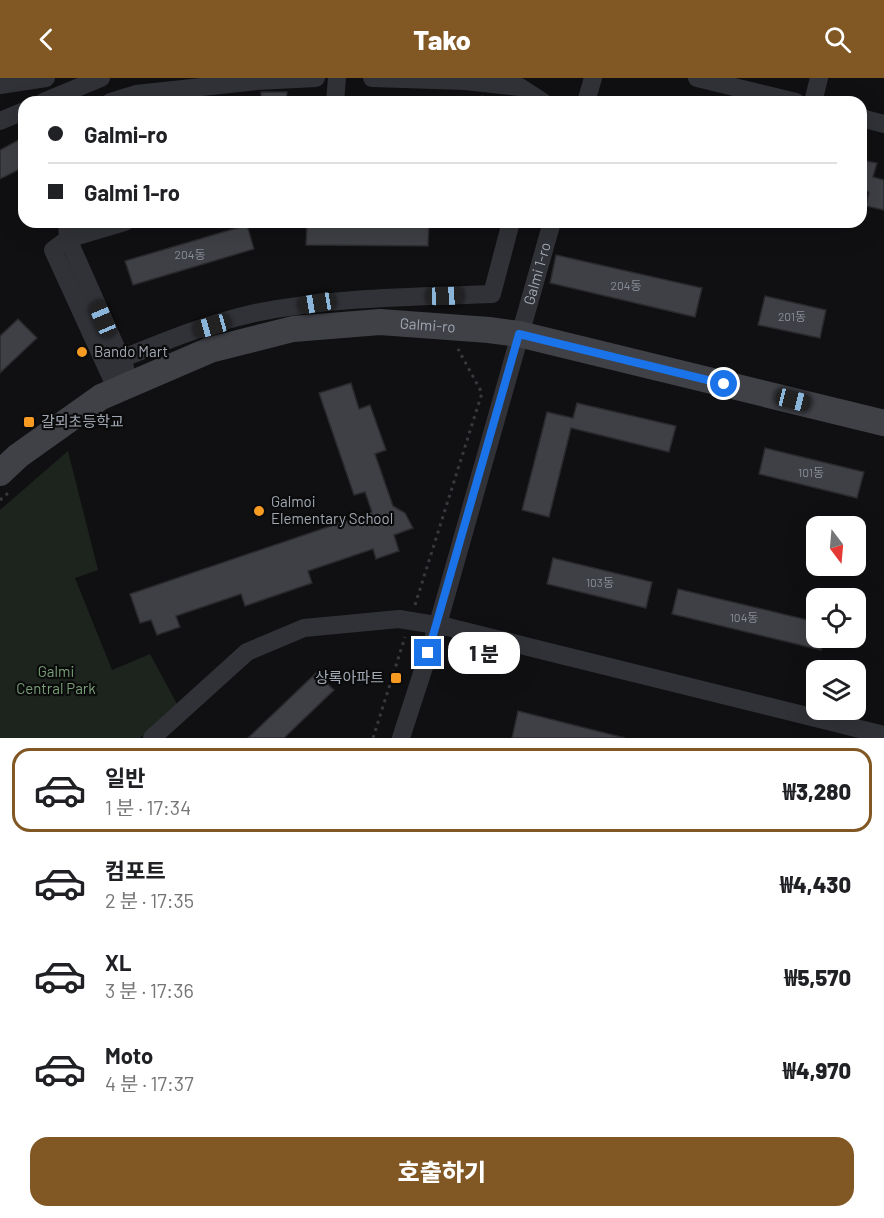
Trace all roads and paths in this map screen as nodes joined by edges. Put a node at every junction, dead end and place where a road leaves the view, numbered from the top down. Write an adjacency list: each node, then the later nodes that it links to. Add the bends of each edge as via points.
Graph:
1 (46, 78): 9 (street)
2 (100, 78): 10 (street)
3 (316, 78): 11 (street)
4 (337, 78): 12 (street)
5 (372, 78): 13 (street, via 520,87)
6 (593, 78): 14 (street)
7 (819, 78): 16 (street)
8 (705, 79): 15 (street)
9 (0, 85)
10 (57, 96)
11 (130, 96)
12 (336, 96)
13 (534, 96)
14 (588, 96)
15 (772, 96)
16 (814, 96)
17 (18, 114): 19 (street)
18 (867, 120): 20 (street)
19 (0, 121)
20 (884, 124)
21 (509, 228): 26 (street, via 492,294 317,303 255,314 190,332)
22 (550, 228): 24 (street, Galmi 1-ro)
23 (68, 230): 26 (street); 27 (street, via 53,250)
24 (519, 334): 27 (street, Galmi-ro, via 380,322 293,329 210,350); 28 (street, Galmi-ro); 35 (street, Galmi 1-ro, via 438,624)
25 (468, 346): 31 (path, via 457,346 482,393)
26 (120, 358): 27 (street)
27 (124, 387): 29 (street, Galmi-ro, via 101,397 18,456)
28 (884, 423)
29 (4, 482): 30 (path)
30 (0, 500)
31 (406, 622): 32 (street, bridge, via 448,627); 33 (street, via 304,628 247,652); 34 (path)
32 (884, 735)
33 (152, 738)
34 (373, 738)
35 (401, 738)

